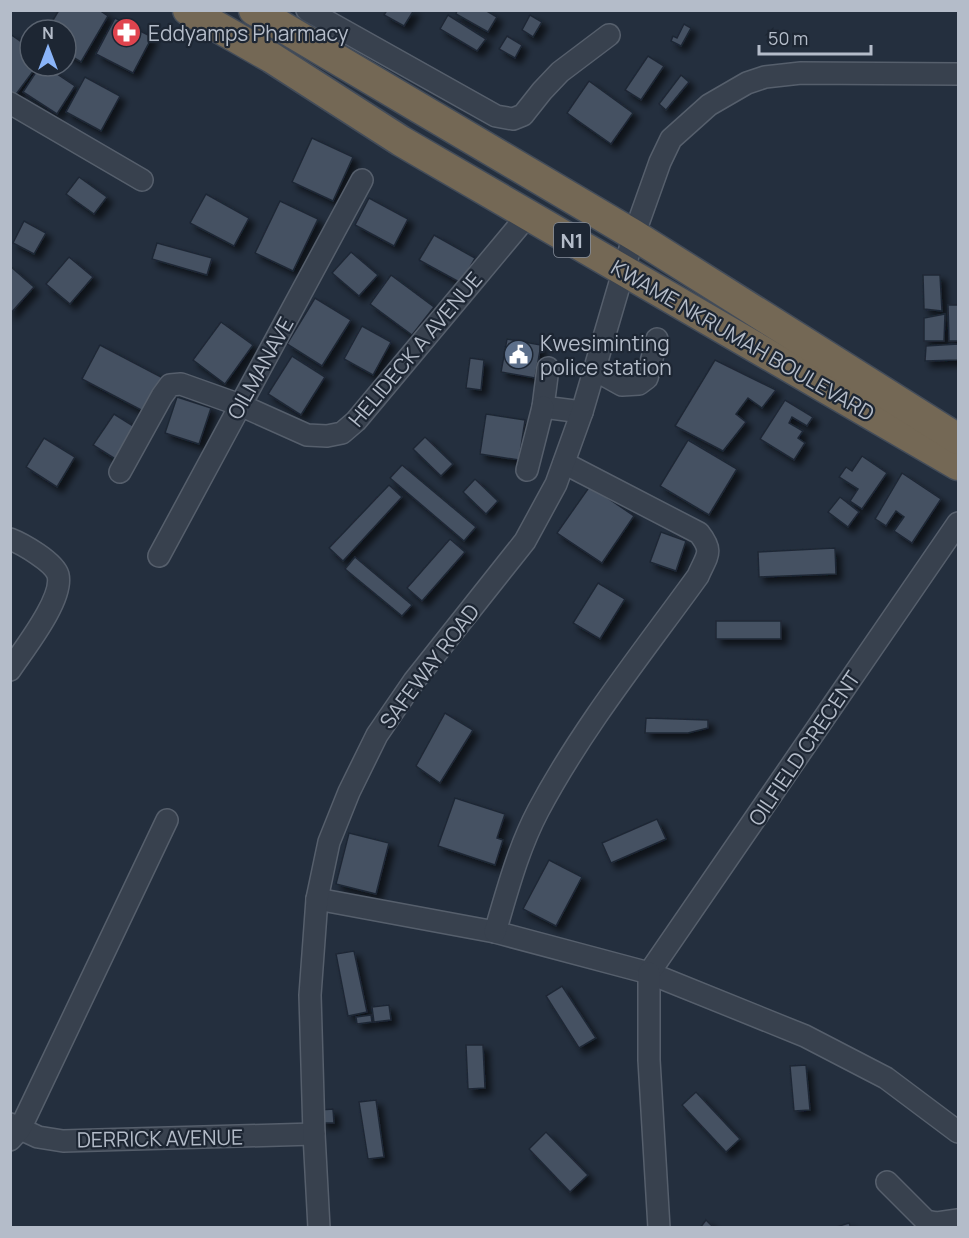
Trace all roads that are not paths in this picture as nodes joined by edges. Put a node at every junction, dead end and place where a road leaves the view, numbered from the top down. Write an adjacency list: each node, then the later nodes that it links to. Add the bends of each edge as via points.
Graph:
1 (188, 10): 9 (highway, KWAME NKRUMAH BOULEVARD / N1)
2 (254, 10): 10 (highway, KWAME NKRUMAH BOULEVARD / N1)
3 (307, 10): 4 (street, via 496,116 513,119 523,115 560,72)
4 (609, 35)
5 (958, 74): 10 (street, SAFEWAY ROAD, via 801,73 747,83 709,105 671,139)
6 (10, 104): 7 (street)
7 (142, 180)
8 (362, 180): 15 (street, OILMANAVE)
9 (528, 215): 11 (highway, KWAME NKRUMAH BOULEVARD / N1); 15 (street, HELIDECK A AVENUE, via 342,433 307,435)
10 (634, 235): 11 (street, SAFEWAY ROAD); 18 (highway, KWAME NKRUMAH BOULEVARD / N1)
11 (623, 270): 14 (street, SAFEWAY ROAD); 20 (highway, KWAME NKRUMAH BOULEVARD / N1)
12 (657, 339): 14 (street, via 646,378 639,384 622,385)
13 (548, 368): 16 (street)
14 (595, 370): 17 (street, SAFEWAY ROAD)
15 (240, 405): 22 (street, HELIDECK A AVENUE, via 181,384 170,385); 25 (street, OILMANAVE)
16 (543, 407): 17 (street); 21 (street)
17 (582, 412): 19 (street, SAFEWAY ROAD)
18 (958, 439)
19 (564, 463): 28 (street, SAFEWAY ROAD, via 525,541 414,681 377,735 329,842); 29 (street, via 699,533 708,544 708,552 698,576 574,751 537,813)
20 (958, 465)
21 (527, 470)
22 (120, 472)
23 (957, 530): 30 (street, OILFIELD CRECENT)
24 (10, 539): 26 (street, via 52,566 58,576 56,596)
25 (159, 556)
26 (10, 670)
27 (167, 820): 31 (street)
28 (317, 899): 29 (street); 33 (street, SAFEWAY ROAD, via 310,994)
29 (495, 932): 30 (street)
30 (650, 973): 32 (street, via 805,1036 886,1078); 37 (street, via 649,1060)
31 (14, 1131): 33 (street, DERRICK AVENUE, via 63,1141)
32 (958, 1132)
33 (314, 1134): 36 (street, SAFEWAY ROAD)
34 (887, 1182): 35 (street, via 926,1221)
35 (958, 1220)
36 (319, 1227)
37 (659, 1227)

